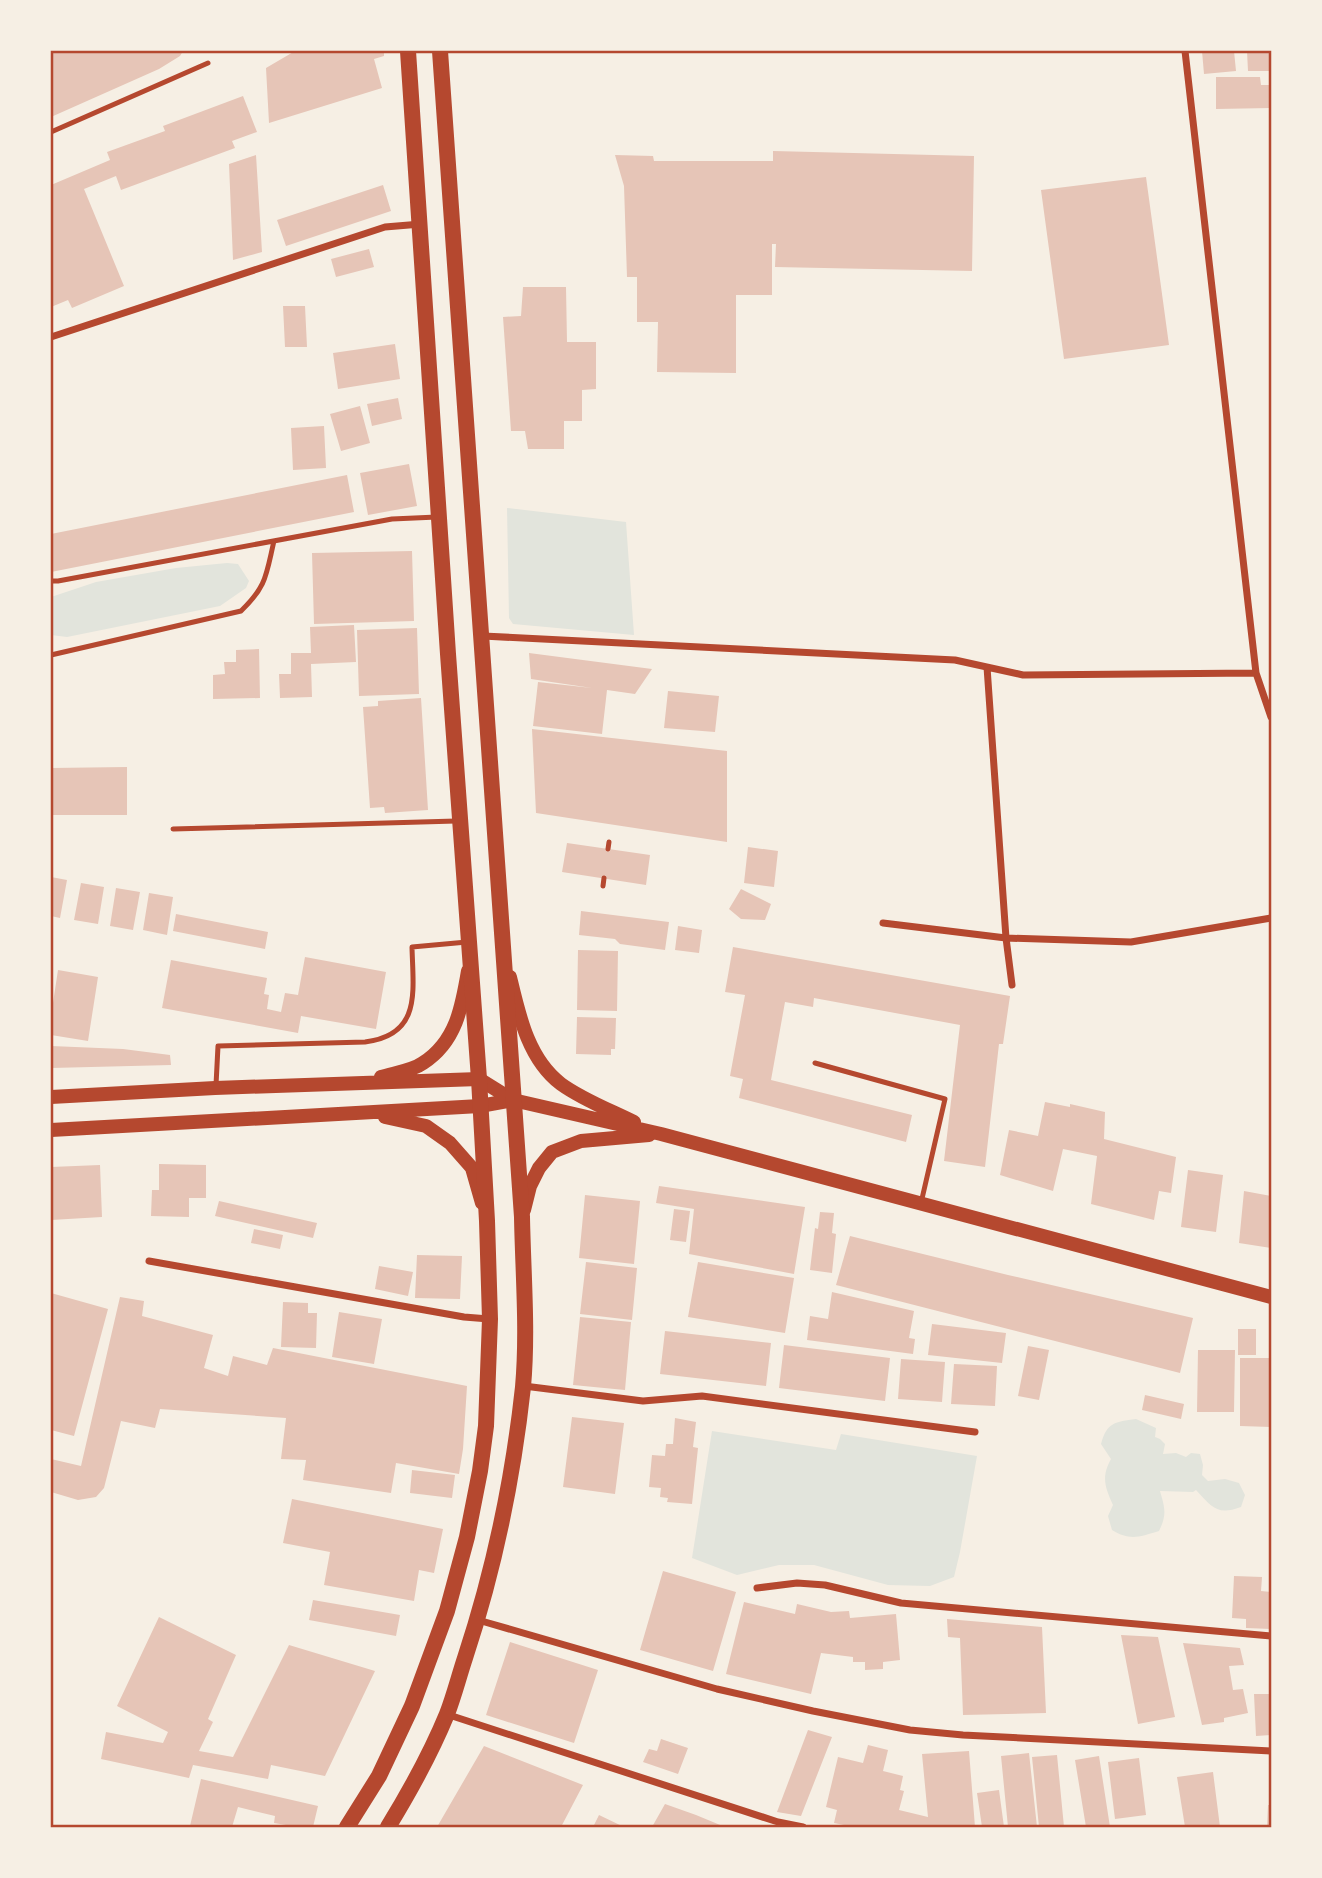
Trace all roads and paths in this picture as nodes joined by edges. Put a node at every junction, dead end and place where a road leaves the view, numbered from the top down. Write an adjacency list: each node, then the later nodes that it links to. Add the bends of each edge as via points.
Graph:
1 (408, 51): 6 (main road)
2 (440, 51): 11 (main road)
3 (1185, 51): 14 (street)
4 (208, 63): 5 (lane)
5 (51, 132)
6 (421, 224): 7 (street, via 385,226); 8 (main road)
7 (51, 337)
8 (439, 517): 9 (lane, via 392,519); 16 (main road)
9 (274, 541): 10 (lane); 12 (lane, via 264,583 240,611)
10 (51, 581)
11 (482, 636): 13 (street, via 954,660); 22 (main road)
12 (51, 655)
13 (987, 667): 14 (street, via 1023,675); 20 (street)
14 (1256, 673): 15 (street)
15 (1271, 718)
16 (460, 821): 17 (lane); 21 (main road)
17 (173, 829)
18 (1271, 918): 20 (street, via 1131,942)
19 (883, 923): 20 (street)
20 (1006, 938): 23 (street)
21 (469, 950): 25 (main road); 26 (main road, via 463,1003 454,1029 439,1050 422,1065); 27 (lane, via 412,947 411,1013 392,1034 365,1042 218,1046)
22 (503, 951): 29 (main road); 33 (main road, via 521,1024 535,1055 559,1082 582,1097)
23 (1012, 985)
24 (815, 1063): 34 (lane, via 945,1099)
25 (479, 1079): 26 (main road); 29 (main road); 30 (main road)
26 (363, 1083): 27 (main road)
27 (215, 1088): 28 (main road)
28 (51, 1097)
29 (513, 1100): 30 (main road); 33 (main road); 35 (main road)
30 (480, 1106): 31 (main road); 36 (main road)
31 (369, 1113): 32 (main road); 36 (main road, via 426,1126 450,1143 472,1168)
32 (51, 1130)
33 (661, 1134): 34 (main road); 35 (main road, via 581,1142 552,1152 530,1186)
34 (920, 1203): 38 (main road)
35 (522, 1217): 40 (main road)
36 (487, 1221): 39 (main road)
37 (149, 1261): 39 (street)
38 (1271, 1297)
39 (489, 1319): 47 (main road, via 480,1471 447,1611 412,1706 379,1776)
40 (523, 1386): 41 (street, via 643,1401 702,1396); 43 (main road, via 497,1546)
41 (975, 1432)
42 (757, 1588): 44 (street, via 825,1585 901,1603)
43 (477, 1620): 45 (main road); 46 (street, via 717,1689 910,1730)
44 (1271, 1636)
45 (446, 1714): 48 (main road); 49 (street)
46 (1271, 1751)
47 (347, 1827)
48 (388, 1827)
49 (803, 1827)

